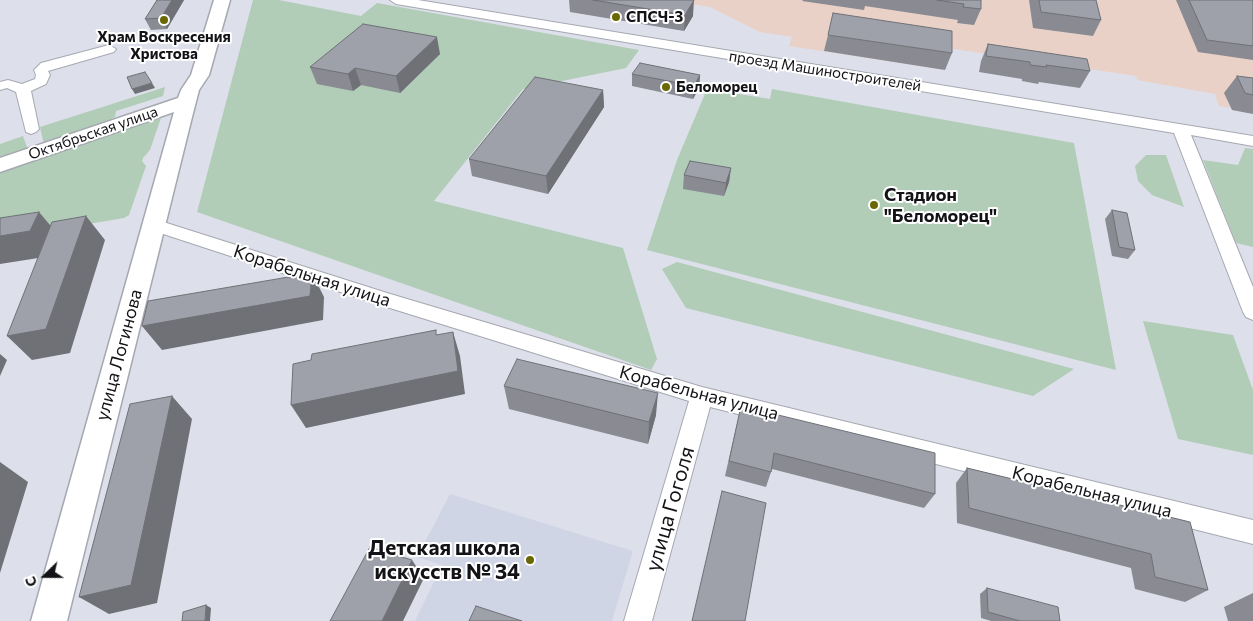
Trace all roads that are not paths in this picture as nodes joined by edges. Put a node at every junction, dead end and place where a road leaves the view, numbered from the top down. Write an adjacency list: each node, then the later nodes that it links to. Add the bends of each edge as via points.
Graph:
1 (207, 0): 7 (main road, улица Логинова, via 186,78)
2 (222, 0): 7 (main road, улица Логинова, via 200,75)
3 (396, 0): 9 (street, проезд Машиностроителей)
4 (109, 49): 6 (street, via 46,66 41,70 42,82)
5 (0, 86): 6 (street, via 8,84)
6 (23, 89): 8 (street)
7 (188, 95): 11 (main road, Октябрьская улица); 12 (main road, улица Логинова)
8 (32, 128)
9 (1181, 130): 10 (street, проезд Машиностроителей); 13 (street)
10 (1253, 141)
11 (0, 165)
12 (154, 225): 14 (street, Корабельная улица); 16 (main road, улица Логинова)
13 (1253, 312)
14 (702, 396): 15 (street, Корабельная улица); 17 (street, улица Гоголя)
15 (1253, 532)
16 (48, 621)
17 (638, 621)

